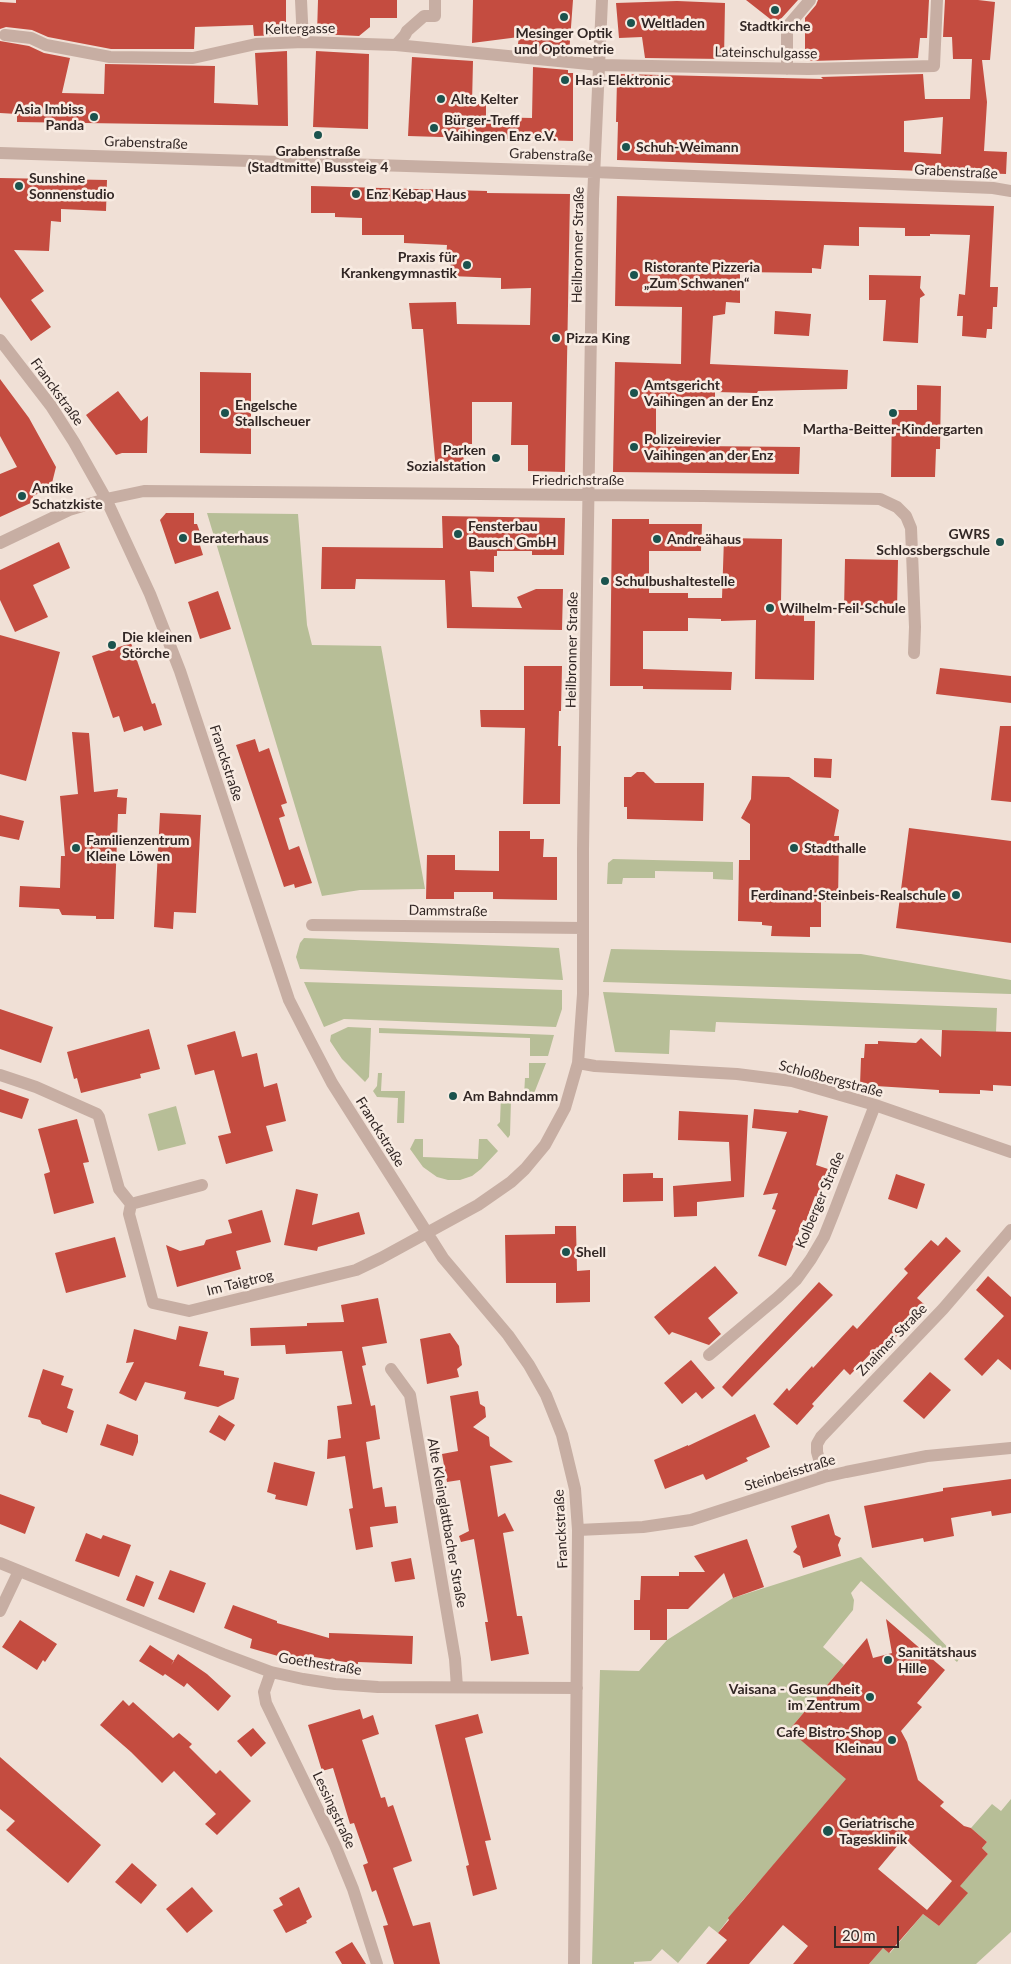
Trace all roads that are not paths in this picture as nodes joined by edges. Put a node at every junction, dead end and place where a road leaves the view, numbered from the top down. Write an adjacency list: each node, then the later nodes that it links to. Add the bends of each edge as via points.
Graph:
1 (300, 0): 7 (street)
2 (435, 0): 8 (street, via 435,16 424,16 406,31)
3 (602, 0): 9 (street, Heilbronner Straße)
4 (810, 0): 10 (street, via 788,27)
5 (936, 0): 10 (street, Lateinschulgasse, via 934,66)
6 (5, 35): 7 (street, Keltergasse, via 110,57 177,59 256,44)
7 (303, 42): 8 (street, Keltergasse)
8 (396, 45): 9 (street, Keltergasse)
9 (599, 65): 10 (street, Lateinschulgasse); 12 (street, Heilbronner Straße)
10 (786, 69)
11 (0, 153): 12 (street, Grabenstraße)
12 (594, 172): 13 (street, Grabenstraße); 15 (street, Heilbronner Straße)
13 (1011, 191)
14 (0, 340): 16 (street, Franckstraße, via 51,406)
15 (590, 496): 16 (street, Friedrichstraße, via 167,491 138,492); 18 (street, Friedrichstraße, via 873,499 892,503 906,516 912,534); 20 (street, Heilbronner Straße)
16 (106, 499): 17 (street, Friedrichstraße, via 69,510); 28 (street, Franckstraße, via 150,594 180,670 289,1000 332,1083)
17 (0, 543)
18 (914, 653)
19 (312, 924): 20 (street, Dammstraße)
20 (583, 928): 21 (street, Heilbronner Straße)
21 (578, 1063): 23 (street, Schloßbergstraße, via 737,1074 792,1082); 28 (street, Heilbronner Straße, via 565,1108 536,1157 495,1194)
22 (0, 1075): 26 (street, Im Taigtrog, via 97,1114 119,1189)
23 (874, 1105): 24 (street, Schloßbergstraße); 29 (street, Kolberger Straße, via 824,1237 811,1259 778,1297)
24 (1011, 1152)
25 (202, 1185): 26 (street)
26 (131, 1204): 28 (street, Im Taigtrog, via 129,1214 153,1303 188,1311 356,1270)
27 (1011, 1230): 32 (street, Znaimer Straße, via 943,1308 821,1437 817,1452)
28 (426, 1233): 33 (street, Franckstraße, via 508,1335 530,1365 546,1395 570,1464)
29 (709, 1355)
30 (391, 1369): 38 (street, Alte Kleinglattbacher Straße, via 410,1395 455,1659)
31 (1011, 1448): 32 (street, Steinbeisstraße, via 927,1456)
32 (824, 1477): 33 (street, Steinbeisstraße, via 691,1520)
33 (578, 1530): 39 (street, Franckstraße)
34 (0, 1563): 35 (street, Goethestraße)
35 (19, 1570): 36 (street); 37 (street, Goethestraße)
36 (0, 1611)
37 (270, 1672): 38 (street, Goethestraße, via 335,1684); 40 (street, Lessingstraße, via 264,1692 266,1702 335,1845 356,1898)
38 (456, 1687): 39 (street, Goethestraße)
39 (577, 1688): 41 (street, Franckstraße)
40 (376, 1964)
41 (574, 1964)

